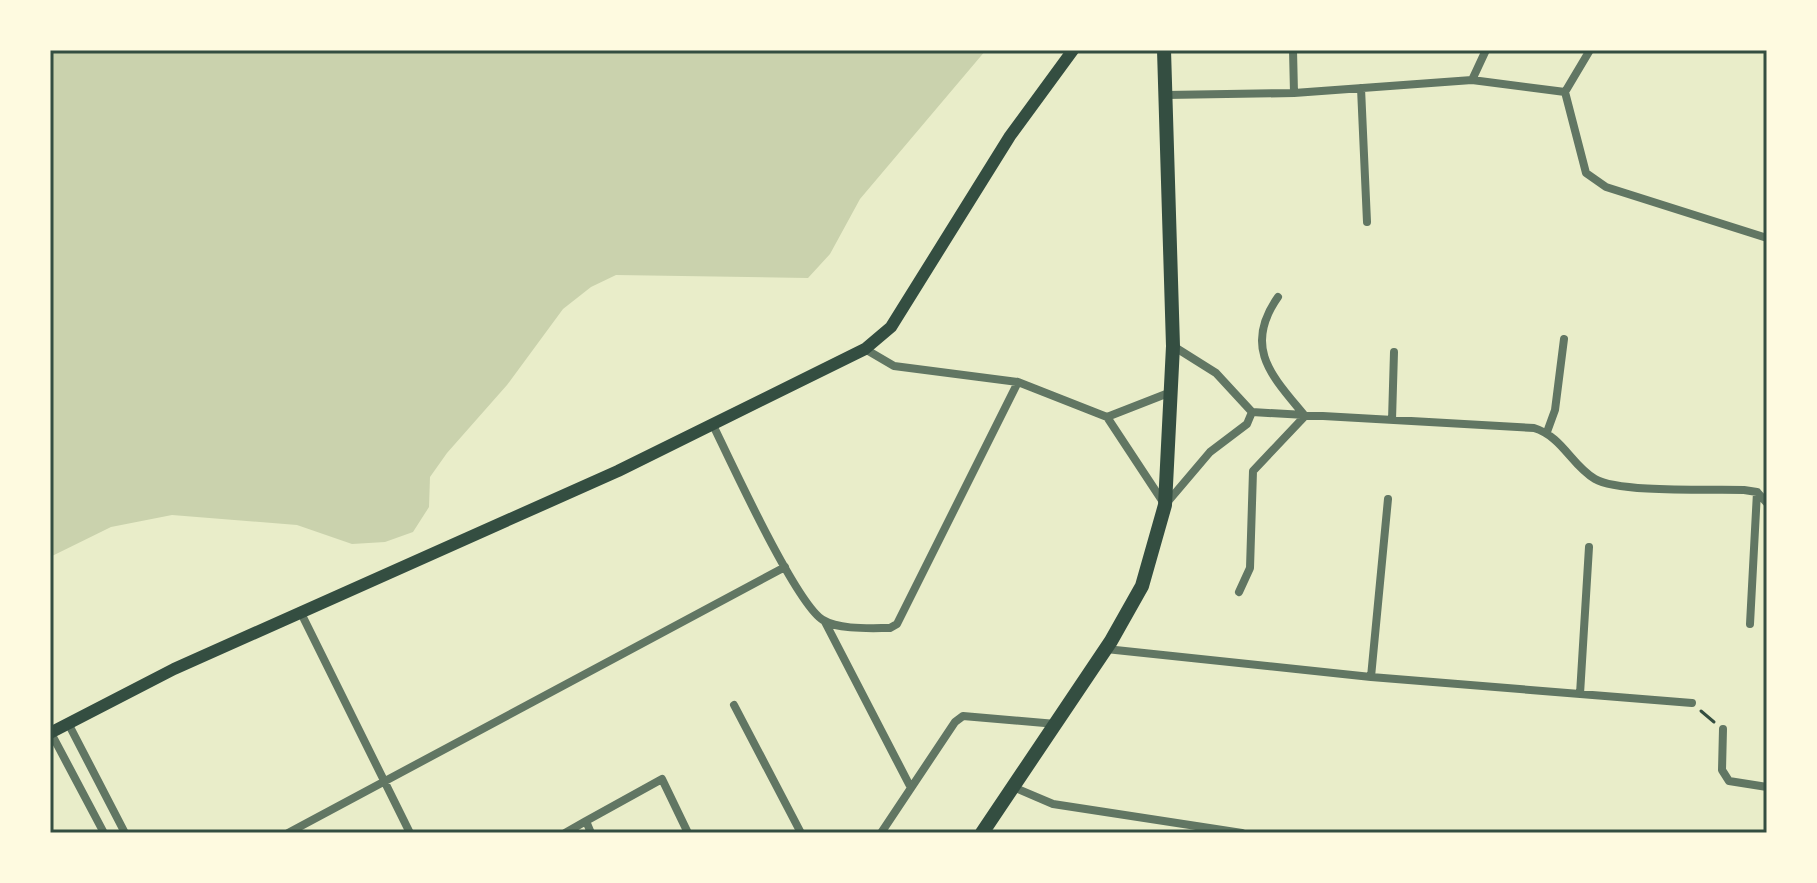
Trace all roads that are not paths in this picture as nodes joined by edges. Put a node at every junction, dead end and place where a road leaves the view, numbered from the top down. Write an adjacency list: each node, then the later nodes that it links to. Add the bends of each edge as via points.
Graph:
1 (1073, 50): 16 (main road, via 1010,136 891,327)
2 (1164, 50): 10 (main road)
3 (1293, 50): 9 (street)
4 (1486, 50): 6 (street)
5 (1590, 50): 8 (street)
6 (1472, 80): 7 (street); 8 (street)
7 (1361, 88): 9 (street); 11 (street)
8 (1565, 92): 12 (street, via 1586,173 1606,187)
9 (1294, 93): 10 (street)
10 (1166, 95): 15 (main road)
11 (1367, 222)
12 (1767, 238)
13 (1278, 297): 21 (street, via 1266,313 1263,360)
14 (1564, 339): 25 (street)
15 (1173, 346): 19 (main road); 20 (street, via 1216,373)
16 (865, 349): 18 (street, via 894,366); 24 (main road)
17 (1394, 352): 23 (street)
18 (1018, 382): 22 (street); 34 (street, via 897,624 881,628)
19 (1171, 392): 22 (street); 29 (main road)
20 (1252, 412): 21 (street); 29 (street, via 1247,424 1210,452)
21 (1305, 416): 23 (street); 32 (street, via 1253,471 1250,568)
22 (1107, 417): 29 (street)
23 (1392, 420): 25 (street)
24 (712, 423): 31 (street); 33 (main road, via 618,471)
25 (1547, 432): 26 (street, via 1588,474 1609,485)
26 (1757, 492): 28 (street); 35 (street)
27 (1388, 499): 37 (street)
28 (1767, 503)
29 (1165, 505): 36 (main road, via 1142,586)
30 (1589, 547): 38 (street)
31 (785, 567): 34 (street); 45 (street)
32 (1239, 592)
33 (300, 611): 41 (main road); 45 (street)
34 (825, 622): 48 (street)
35 (1750, 624)
36 (1106, 649): 37 (street); 42 (main road)
37 (1371, 677): 38 (street)
38 (1580, 694): 39 (street)
39 (1692, 703)
40 (734, 705): 58 (street)
41 (68, 723): 44 (main road); 52 (street)
42 (1058, 724): 46 (main road); 48 (street, via 963,716)
43 (1723, 729): 47 (street, via 1722,770 1729,781)
44 (51, 733): 51 (street)
45 (385, 780): 53 (street); 54 (street)
46 (1013, 787): 50 (street, via 1053,804); 60 (main road)
47 (1767, 787)
48 (911, 788): 59 (street)
49 (586, 821): 55 (street); 56 (street); 57 (street, via 662,779)
50 (1222, 832): 61 (street)
51 (104, 833)
52 (125, 833)
53 (288, 833)
54 (410, 833)
55 (565, 833)
56 (591, 833)
57 (688, 833)
58 (801, 833)
59 (881, 833)
60 (982, 833)
61 (1242, 833)

